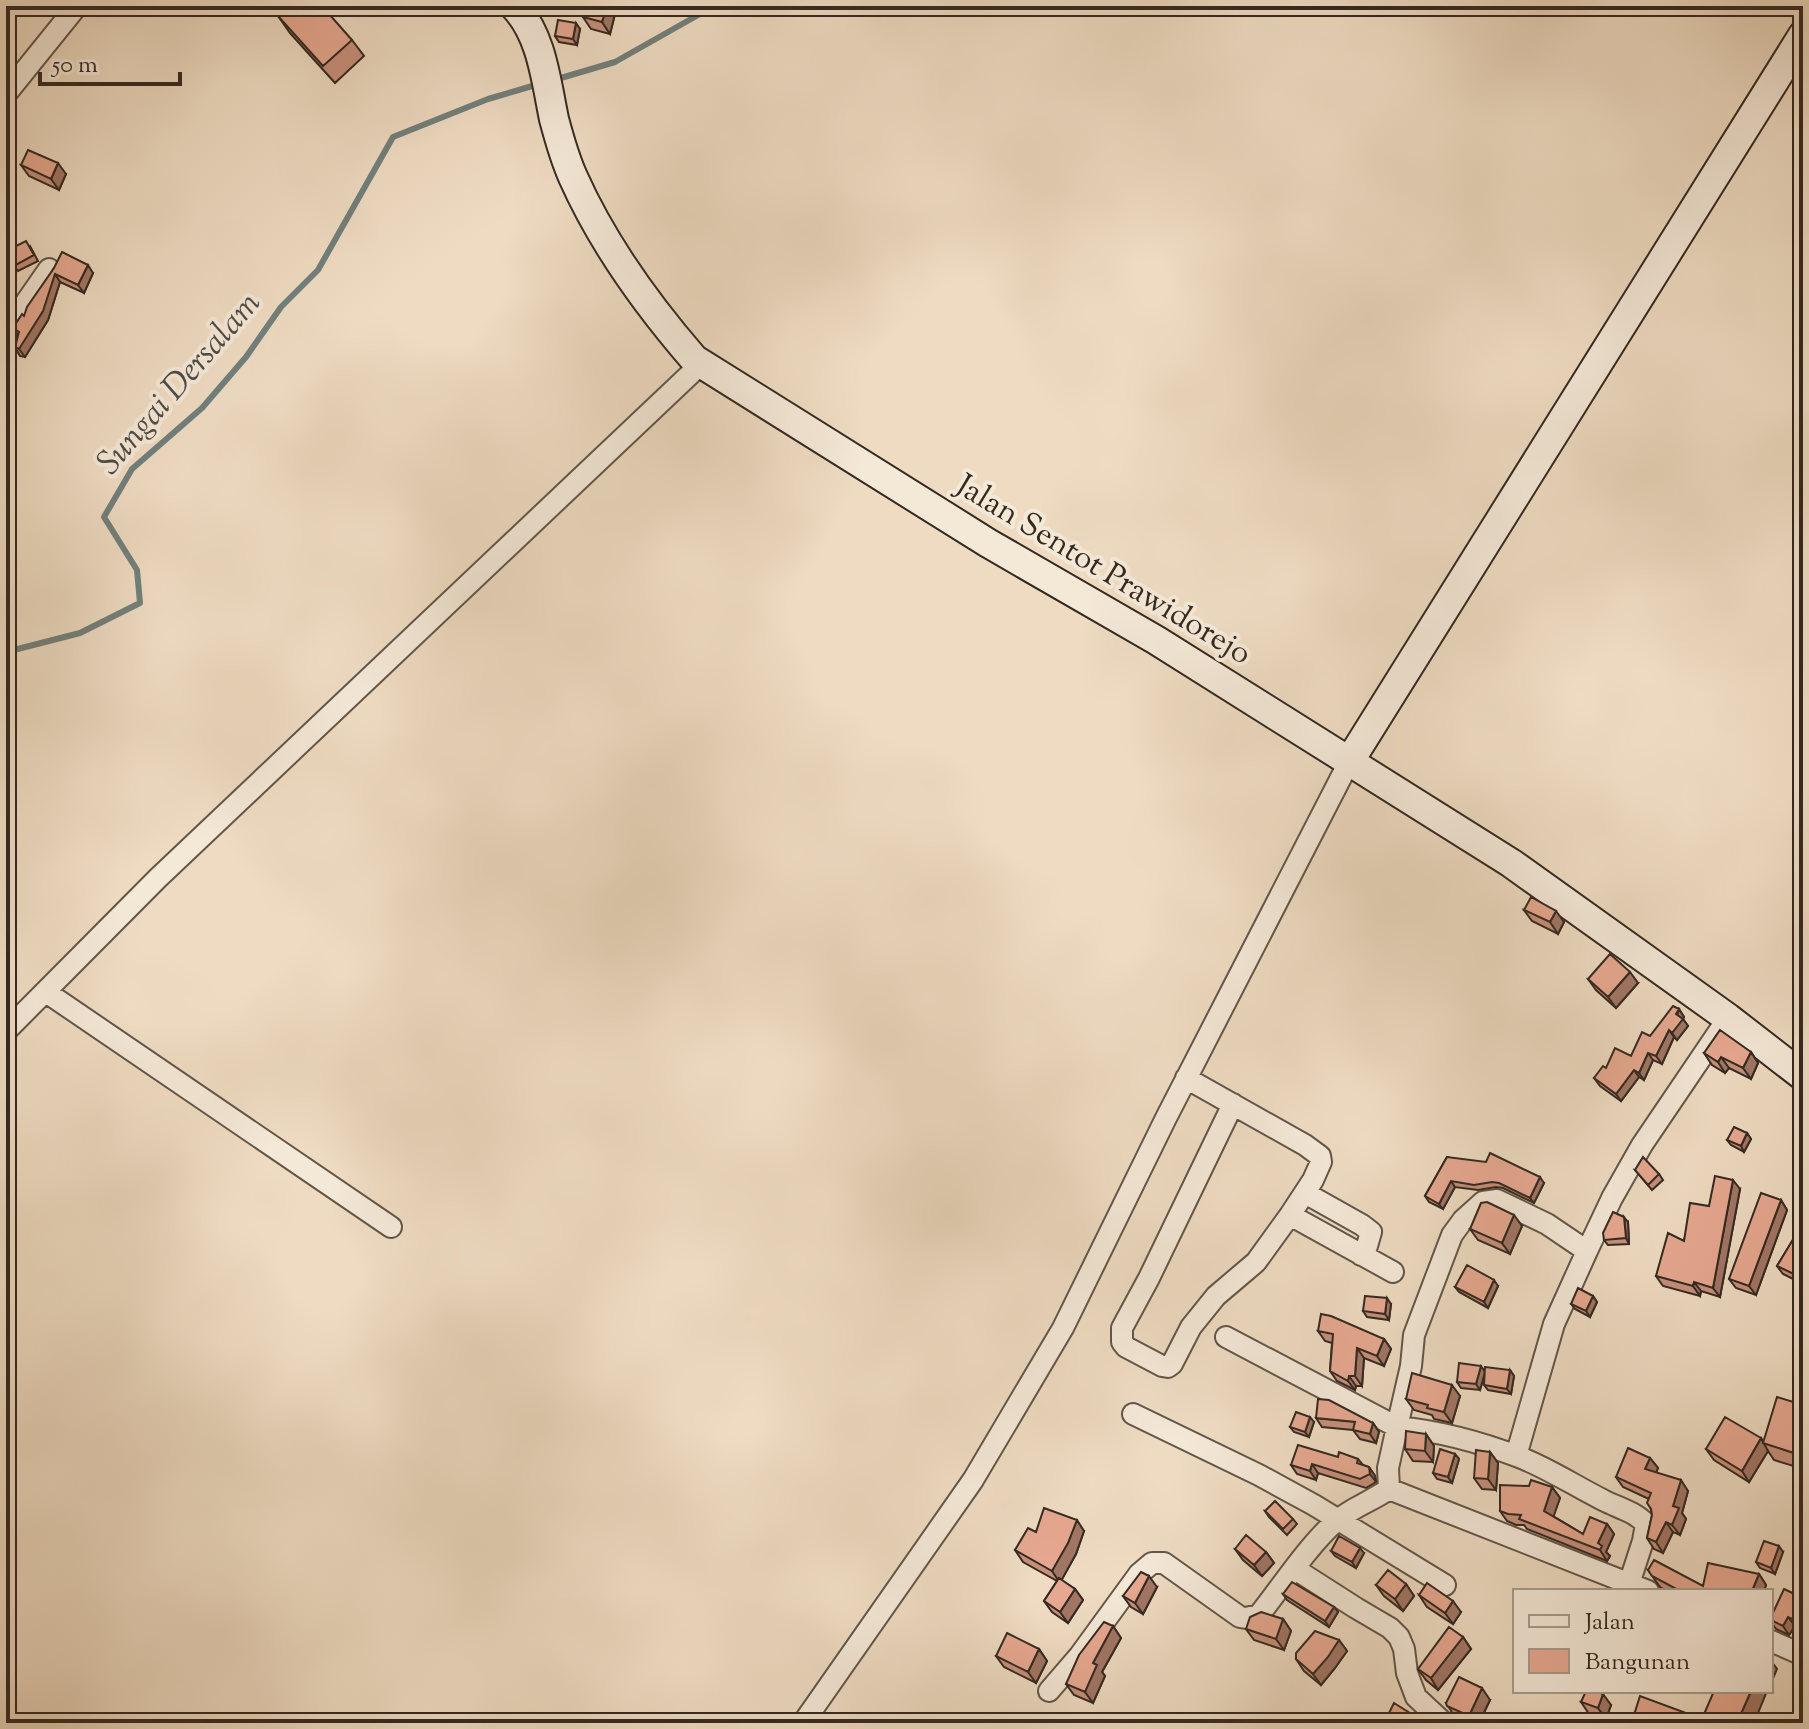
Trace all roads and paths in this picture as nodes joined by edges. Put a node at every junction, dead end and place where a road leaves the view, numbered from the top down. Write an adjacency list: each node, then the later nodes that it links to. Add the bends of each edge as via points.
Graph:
1 (77, 6): 4 (street)
2 (514, 6): 7 (main road, Jalan Sentot Prawidorejo, via 542,55 572,175 601,230 673,335)
3 (1803, 35): 8 (main road)
4 (6, 94)
5 (49, 269): 6 (street)
6 (6, 331)
7 (701, 364): 8 (main road, Jalan Sentot Prawidorejo); 9 (street, via 158,878)
8 (1349, 762): 10 (main road, Jalan Sentot Prawidorejo, via 1511,863); 13 (street)
9 (46, 992): 11 (street); 17 (street)
10 (1728, 1018): 12 (main road, Jalan Sentot Prawidorejo); 18 (street, via 1642,1145)
11 (6, 1031)
12 (1803, 1076)
13 (1186, 1078): 14 (street); 33 (street, via 1063,1328 988,1455)
14 (1233, 1104): 15 (street, via 1320,1156); 16 (street, via 1122,1328 1122,1342 1162,1366 1172,1364 1191,1327 1216,1296 1256,1262)
15 (1305, 1193): 16 (street); 19 (street, via 1371,1232)
16 (1290, 1215): 19 (street)
17 (391, 1227)
18 (1587, 1251): 23 (street, via 1497,1200 1483,1202 1463,1220 1452,1235 1414,1335); 24 (street, via 1554,1324)
19 (1361, 1255): 20 (street)
20 (1393, 1272)
21 (1226, 1337): 23 (street)
22 (1133, 1414): 26 (street)
23 (1397, 1427): 24 (street); 25 (street)
24 (1516, 1456): 29 (street, via 1640,1517 1646,1524)
25 (1389, 1489): 26 (street); 29 (street)
26 (1337, 1520): 27 (street); 28 (street)
27 (1295, 1569): 32 (street, via 1259,1615 1246,1618 1164,1563 1152,1563); 34 (street, via 1399,1637 1416,1697)
28 (1445, 1585)
29 (1638, 1587)
30 (1773, 1642): 31 (street)
31 (1803, 1655)
32 (1049, 1691)
33 (803, 1723)
34 (1444, 1723)

